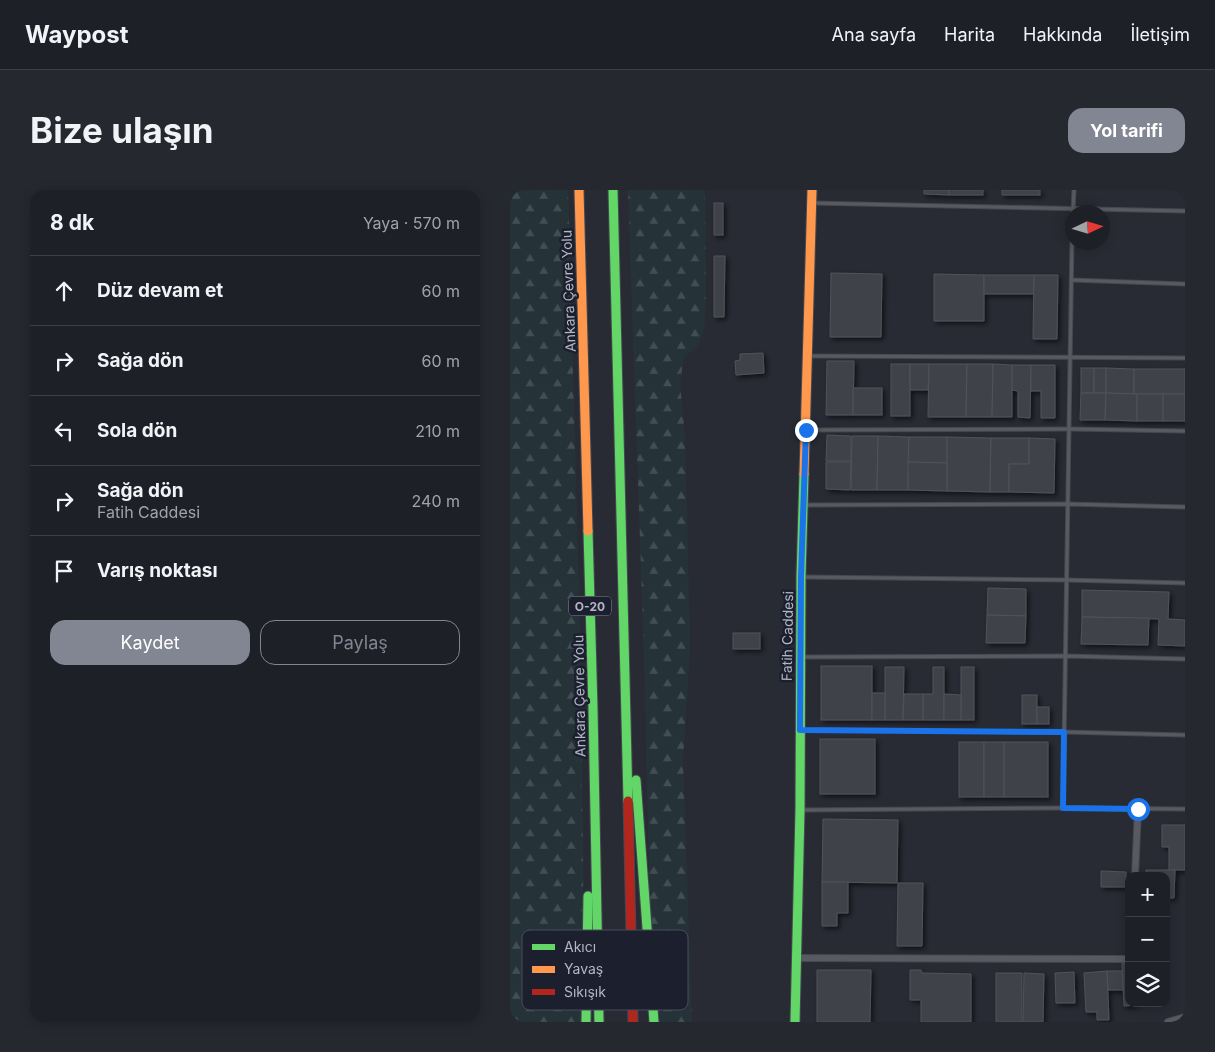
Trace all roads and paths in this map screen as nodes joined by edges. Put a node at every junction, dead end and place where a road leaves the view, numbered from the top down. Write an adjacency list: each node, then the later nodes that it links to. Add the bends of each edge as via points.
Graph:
1 (579, 190): 29 (main road, Ankara Çevre Yolu / O-20)
2 (613, 190): 25 (main road, O-20)
3 (812, 190): 5 (main road, Fatih Caddesi)
4 (1074, 190): 6 (lane)
5 (811, 203): 8 (lane); 13 (main road, Fatih Caddesi)
6 (1073, 205)
7 (1185, 210): 9 (lane)
8 (1065, 211)
9 (1110, 211)
10 (1072, 250): 11 (lane)
11 (1072, 280): 12 (lane); 14 (lane)
12 (1185, 284)
13 (808, 356): 14 (lane); 16 (main road, Fatih Caddesi)
14 (1071, 357): 15 (lane); 17 (lane)
15 (1185, 358)
16 (806, 430): 17 (lane); 20 (main road, Fatih Caddesi)
17 (1070, 430): 18 (lane); 19 (lane)
18 (1185, 431)
19 (1068, 504): 20 (lane); 21 (lane); 23 (lane)
20 (804, 505): 22 (main road, Fatih Caddesi)
21 (1185, 508)
22 (801, 577): 23 (lane); 27 (main road, Fatih Caddesi)
23 (1067, 580): 24 (lane); 26 (lane)
24 (1185, 583)
25 (625, 640): 40 (main road, O-20); 41 (main road)
26 (1066, 656): 27 (lane); 28 (lane); 31 (lane)
27 (801, 657): 30 (main road, Fatih Caddesi)
28 (1185, 659)
29 (593, 709): 38 (main road); 39 (main road, Ankara Çevre Yolu / O-20)
30 (800, 730): 31 (lane); 36 (main road, Fatih Caddesi)
31 (1064, 732): 32 (lane); 33 (lane)
32 (1185, 735)
33 (1063, 808): 34 (lane); 36 (lane)
34 (1138, 809): 35 (lane); 37 (street)
35 (1185, 809)
36 (800, 810): 42 (main road, Fatih Caddesi)
37 (1135, 872)
38 (588, 930)
39 (597, 930)
40 (630, 930)
41 (647, 930)
42 (797, 958): 43 (street); 45 (main road, Fatih Caddesi)
43 (1125, 959)
44 (1185, 1017): 46 (street)
45 (795, 1022)
46 (1168, 1022)

